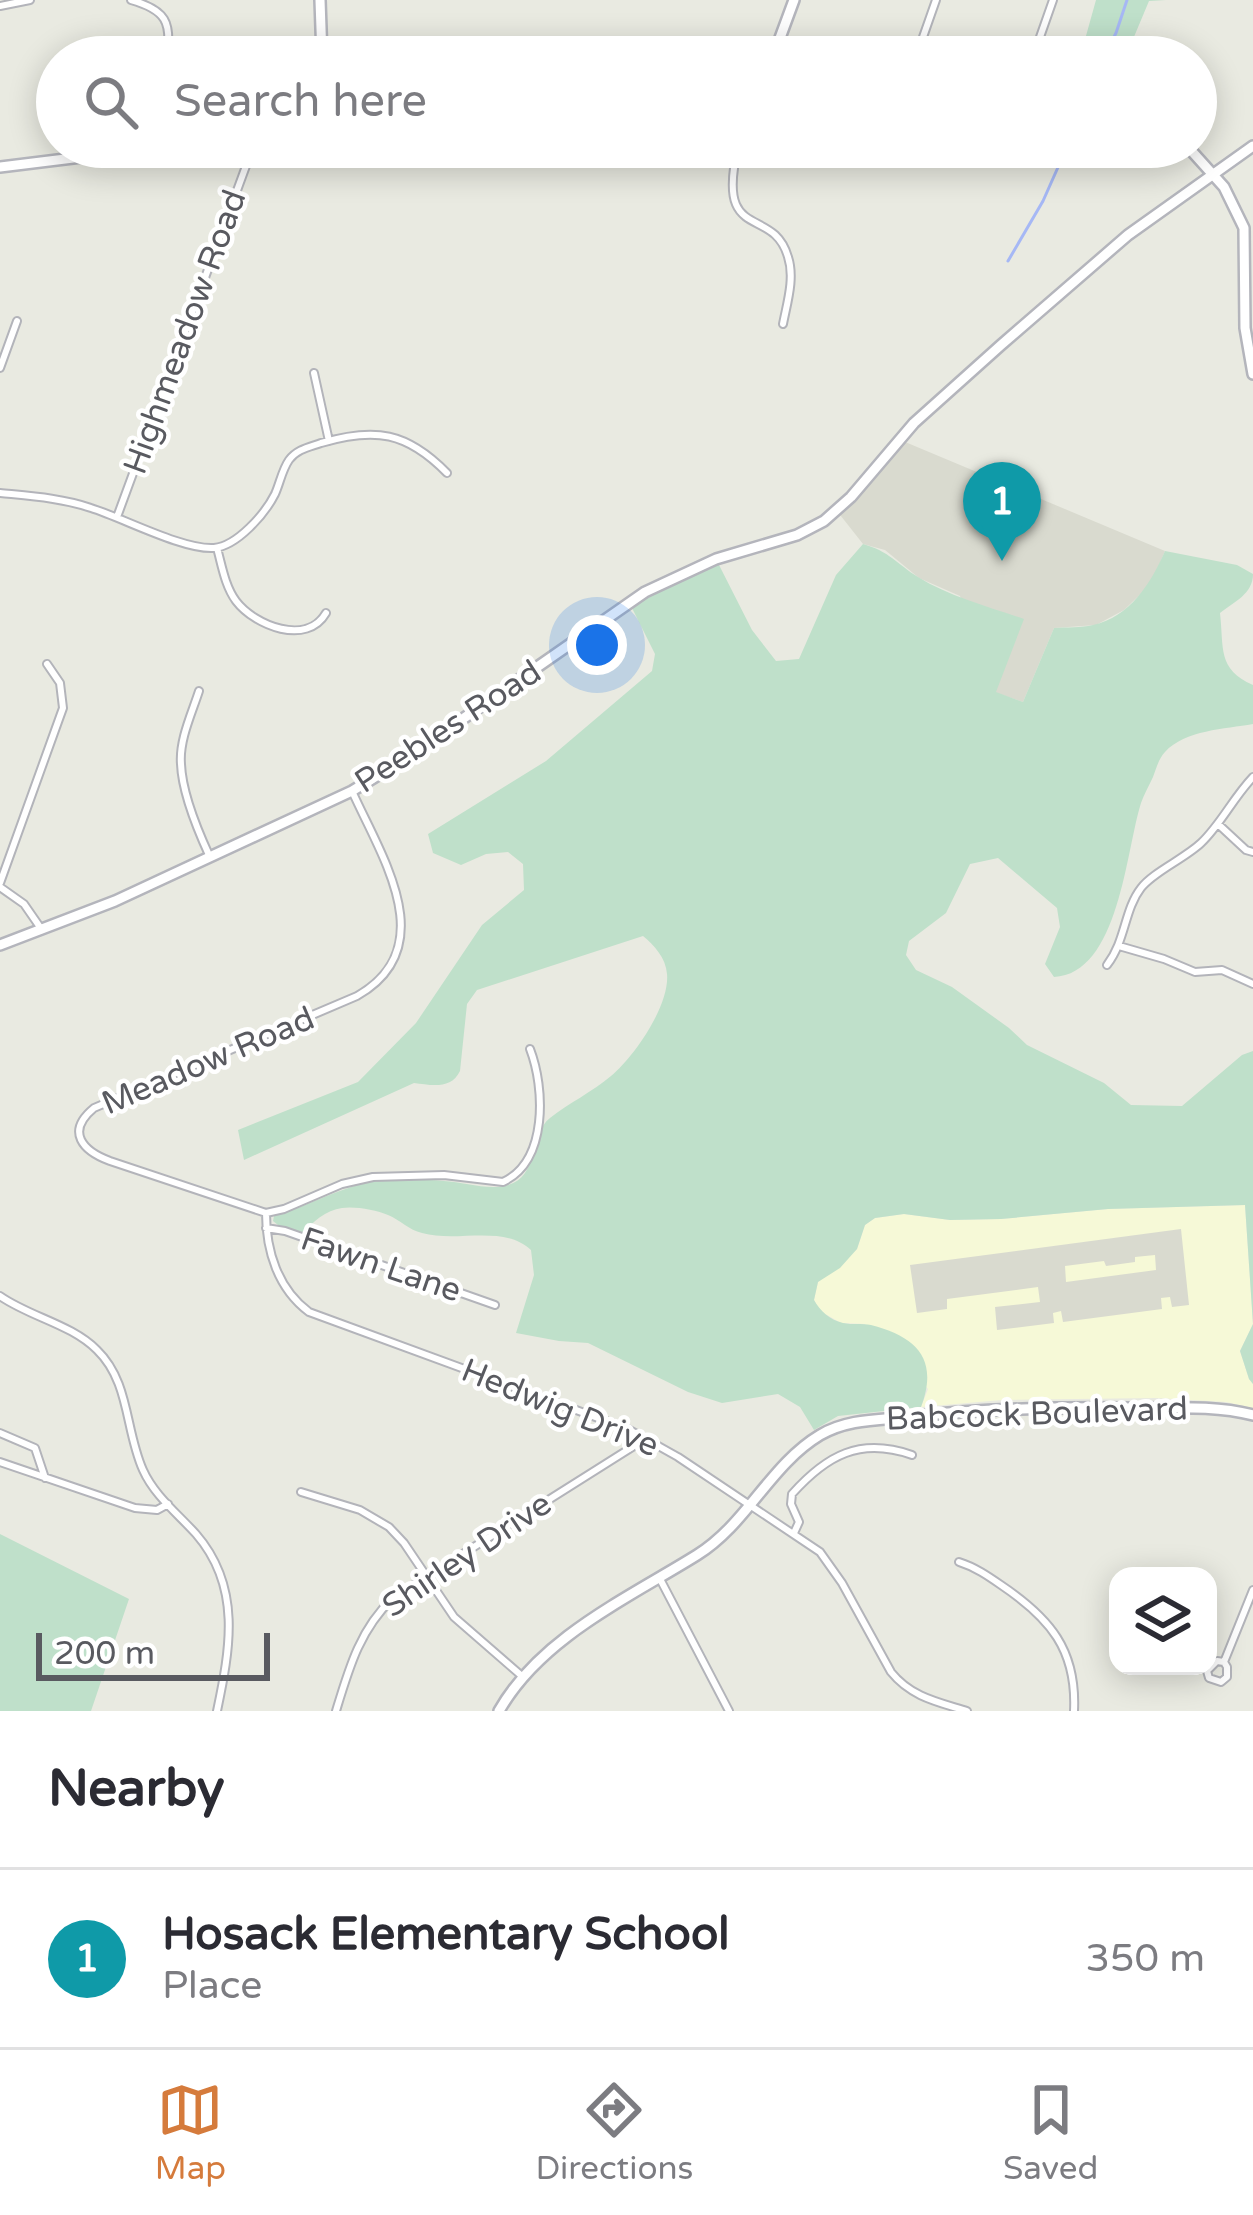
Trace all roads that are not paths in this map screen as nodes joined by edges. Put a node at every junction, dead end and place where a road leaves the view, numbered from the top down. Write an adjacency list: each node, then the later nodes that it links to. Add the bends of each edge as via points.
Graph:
1 (30, 0): 7 (street)
2 (131, 0): 8 (street, via 164,18)
3 (320, 0): 9 (street)
4 (794, 0): 10 (street)
5 (936, 0): 11 (street)
6 (1053, 0): 12 (street)
7 (0, 6)
8 (170, 36)
9 (321, 36)
10 (781, 36)
11 (923, 36)
12 (1040, 36)
13 (1253, 146): 19 (street, Peebles Road)
14 (36, 162): 15 (street)
15 (0, 167)
16 (245, 168): 28 (street, Highmeadow Road)
17 (734, 168): 21 (street, via 734,202 790,260)
18 (1208, 168): 19 (street)
19 (1214, 175): 24 (street, via 1244,228); 34 (street, Peebles Road, via 1128,235 932,406 824,521 645,592)
20 (17, 321): 22 (street)
21 (783, 324)
22 (0, 368)
23 (314, 373): 25 (street)
24 (1253, 374)
25 (329, 441): 26 (street, via 395,437); 29 (street, via 291,457 268,504)
26 (446, 473)
27 (0, 493): 28 (street)
28 (117, 517): 29 (street)
29 (217, 548): 30 (street, via 231,593 259,620 304,629)
30 (326, 613)
31 (47, 664): 38 (street, via 63,708)
32 (199, 691): 37 (street, via 180,761)
33 (1253, 777): 35 (street)
34 (352, 790): 37 (street, Peebles Road); 45 (street, Meadow Road, via 403,917 396,956 380,980 357,997 94,1108 80,1125 83,1145 95,1156)
35 (1218, 824): 36 (street); 41 (street, via 1141,887)
36 (1253, 852)
37 (209, 855): 39 (street, Peebles Road)
38 (0, 885): 39 (street)
39 (42, 930): 40 (street, Peebles Road)
40 (0, 946)
41 (1119, 946): 42 (street); 43 (street)
42 (1107, 964)
43 (1253, 984)
44 (530, 1049): 45 (street, via 537,1130 512,1178 498,1184 373,1177)
45 (266, 1213): 46 (street, Hedwig Drive)
46 (266, 1228): 48 (street, Fawn Lane); 51 (street, Hedwig Drive, via 284,1288 309,1312)
47 (0, 1296): 56 (street, via 103,1355 120,1384 144,1472)
48 (495, 1305)
49 (1253, 1414): 57 (street, Babcock Boulevard, via 1019,1408 856,1422 805,1445)
50 (0, 1433): 54 (street, via 35,1448)
51 (645, 1438): 57 (street, Hedwig Drive); 60 (street, Shirley Drive)
52 (912, 1455): 58 (street, via 872,1448 828,1460 792,1494)
53 (0, 1462): 54 (street)
54 (45, 1478): 56 (street, via 148,1511)
55 (301, 1492): 60 (street, via 384,1523)
56 (168, 1504): 65 (street, via 222,1576 230,1646)
57 (751, 1506): 58 (street, Hedwig Drive); 61 (street, Babcock Boulevard, via 717,1542)
58 (794, 1533): 69 (street, Hedwig Drive, via 831,1565 896,1678 914,1694)
59 (959, 1562): 70 (street, via 1052,1627 1067,1657)
60 (424, 1576): 64 (street, via 454,1617); 66 (street, Shirley Drive, via 362,1635)
61 (660, 1579): 64 (street, Babcock Boulevard, via 566,1638); 68 (street)
62 (1253, 1589): 63 (street)
63 (1224, 1662)
64 (523, 1677): 67 (street, Babcock Boulevard)
65 (217, 1711)
66 (336, 1711)
67 (500, 1711)
68 (729, 1711)
69 (967, 1711)
70 (1074, 1711)

